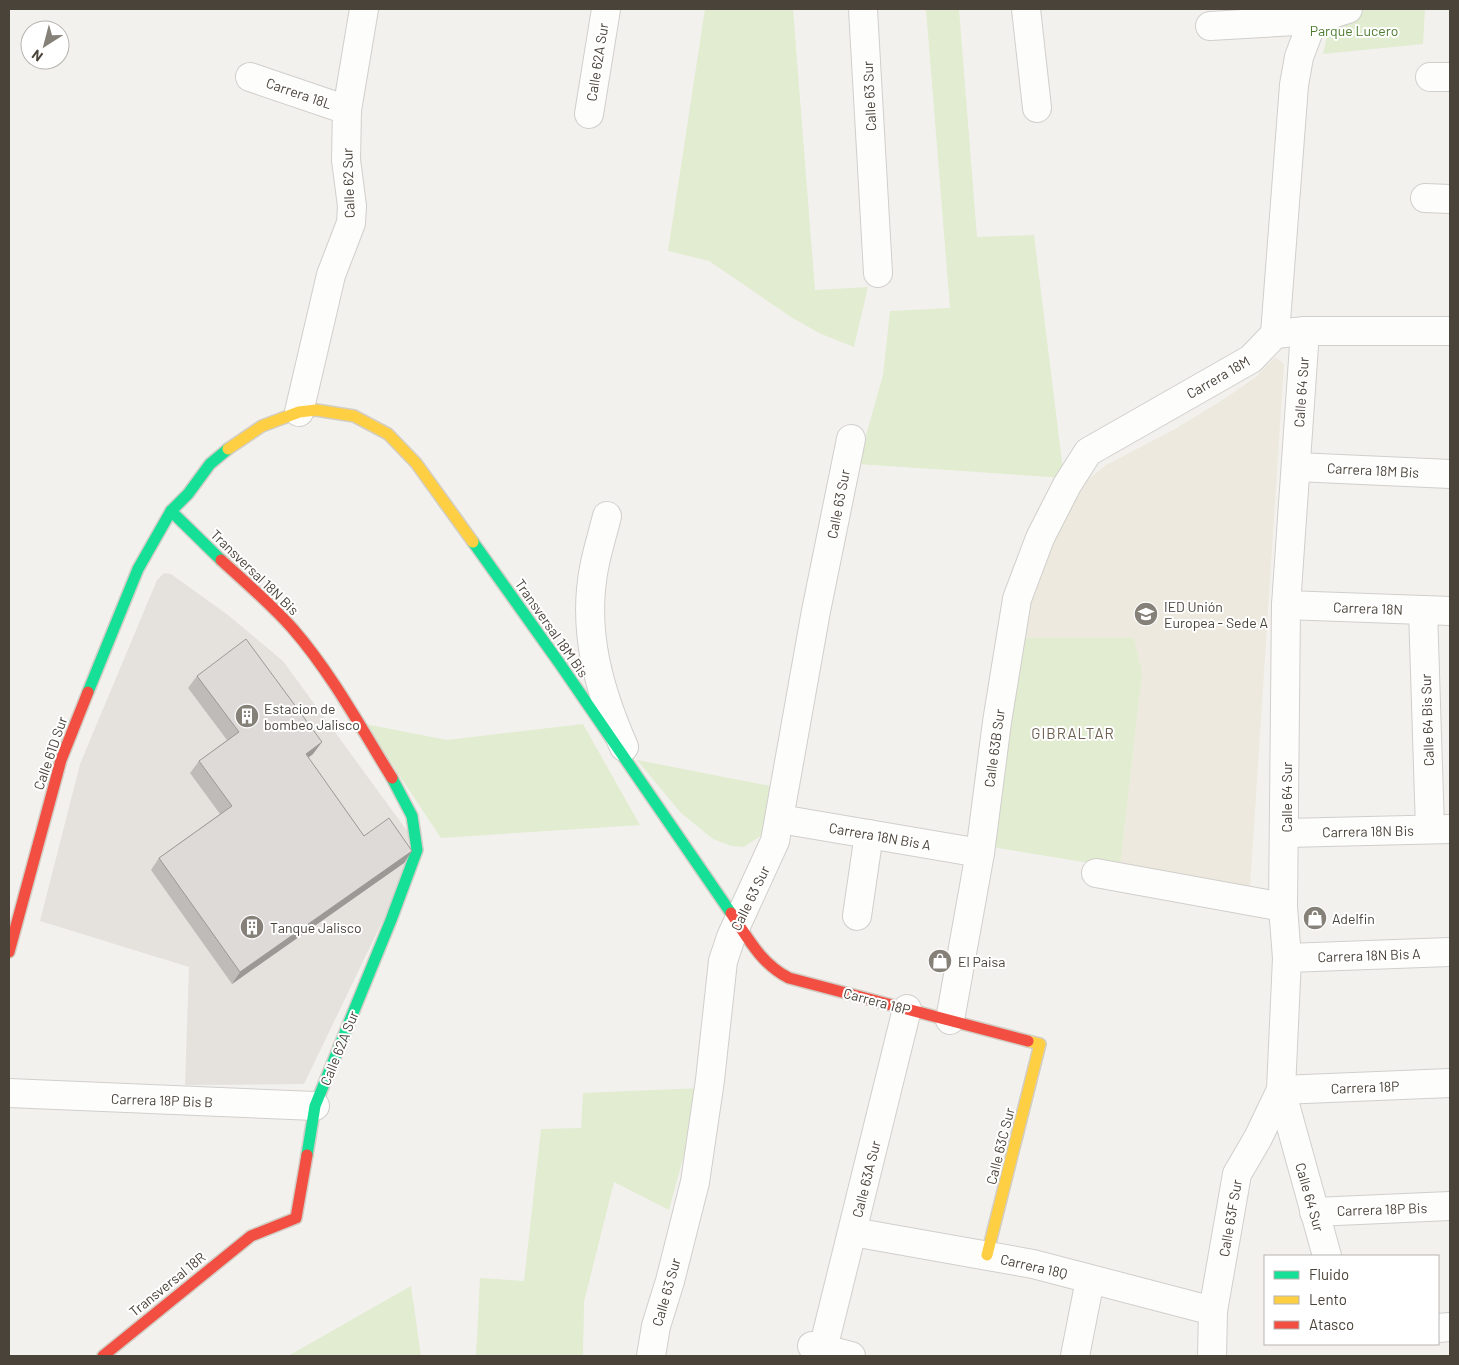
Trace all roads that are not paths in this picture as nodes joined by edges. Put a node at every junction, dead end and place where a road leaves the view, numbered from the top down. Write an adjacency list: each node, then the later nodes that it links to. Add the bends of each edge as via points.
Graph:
1 (364, 9): 10 (street, Calle 62 Sur)
2 (606, 9): 11 (street, Calle 62A Sur)
3 (863, 9): 12 (street, Calle 63 Sur)
4 (1026, 9): 9 (street)
5 (1348, 9): 6 (street)
6 (1315, 14): 7 (street); 15 (street, via 1299,57 1294,85)
7 (1210, 26)
8 (250, 77): 10 (street, Carrera 18L)
9 (1037, 108)
10 (347, 110): 16 (street, Calle 62 Sur, via 346,160 351,223 331,276)
11 (589, 114)
12 (878, 272)
13 (1305, 331): 14 (street); 15 (street); 18 (street, Calle 64 Sur)
14 (1450, 331)
15 (1275, 334): 20 (street, Carrera 18M, via 1251,359 1088,452)
16 (298, 412): 21 (street, Calle 61D Sur, via 262,426 226,450 210,464); 26 (street, Transversal 18M Bis, via 335,412 354,416 388,434 402,447 560,664)
17 (851, 439): 27 (street, Calle 63 Sur, via 816,611)
18 (1296, 467): 19 (street, Carrera 18M Bis); 23 (street, Calle 64 Sur)
19 (1450, 474)
20 (1067, 484): 32 (street, Calle 63B Sur, via 1034,552 1017,599)
21 (171, 511): 31 (street, Transversal 18N Bis, via 293,629 354,713 413,816); 37 (street, Calle 61D Sur, via 138,570 61,760)
22 (607, 516): 26 (street, via 593,569 592,650 599,683)
23 (1286, 606): 24 (street, Carrera 18N); 29 (street, Calle 64 Sur)
24 (1423, 610): 25 (street, Carrera 18N); 28 (street, Calle 64 Bis Sur)
25 (1450, 610)
26 (637, 777): 36 (street, Transversal 18M Bis)
27 (780, 819): 30 (street, Carrera 18N Bis A); 36 (street, Calle 63 Sur, via 769,857)
28 (1440, 829): 29 (street, Carrera 18N Bis)
29 (1286, 833): 34 (street, Calle 64 Sur)
30 (869, 834): 32 (street, Carrera 18N Bis A); 35 (street)
31 (417, 839): 46 (street, Calle 62A Sur, via 414,862)
32 (980, 853): 41 (street, Calle 63B Sur)
33 (1096, 873): 34 (street)
34 (1283, 907): 39 (street, Calle 64 Sur)
35 (857, 916)
36 (737, 924): 40 (street, Carrera 18P, via 773,970 788,978); 56 (street, Calle 63 Sur, via 723,961 710,1080 694,1182)
37 (9, 952)
38 (1450, 952): 39 (street, Carrera 18N Bis A)
39 (1287, 958): 44 (street, Calle 64 Sur)
40 (907, 1009): 41 (street, Carrera 18P); 49 (street, Calle 63A Sur)
41 (950, 1020): 42 (street, Carrera 18P)
42 (1040, 1044): 51 (street, Calle 63C Sur)
43 (1450, 1083): 44 (street, Carrera 18P)
44 (1281, 1090): 48 (street, Calle 64 Sur); 54 (street, Calle 63F Sur, via 1238,1174)
45 (9, 1093): 46 (street, Carrera 18P Bis B)
46 (315, 1106): 50 (street, Calle 62A Sur, via 296,1218)
47 (1450, 1206): 48 (street, Carrera 18P Bis)
48 (1314, 1212): 52 (street, Calle 64 Sur)
49 (853, 1232): 51 (street, Carrera 18Q); 57 (street, Calle 63A Sur, via 817,1348)
50 (251, 1236): 55 (street, Transversal 18R)
51 (987, 1255): 53 (street, Carrera 18Q)
52 (1327, 1255)
53 (1090, 1280): 54 (street, Carrera 18Q); 58 (street)
54 (1213, 1312): 59 (street, Calle 63F Sur)
55 (103, 1356)
56 (651, 1356)
57 (851, 1356)
58 (1075, 1356)
59 (1212, 1356)

